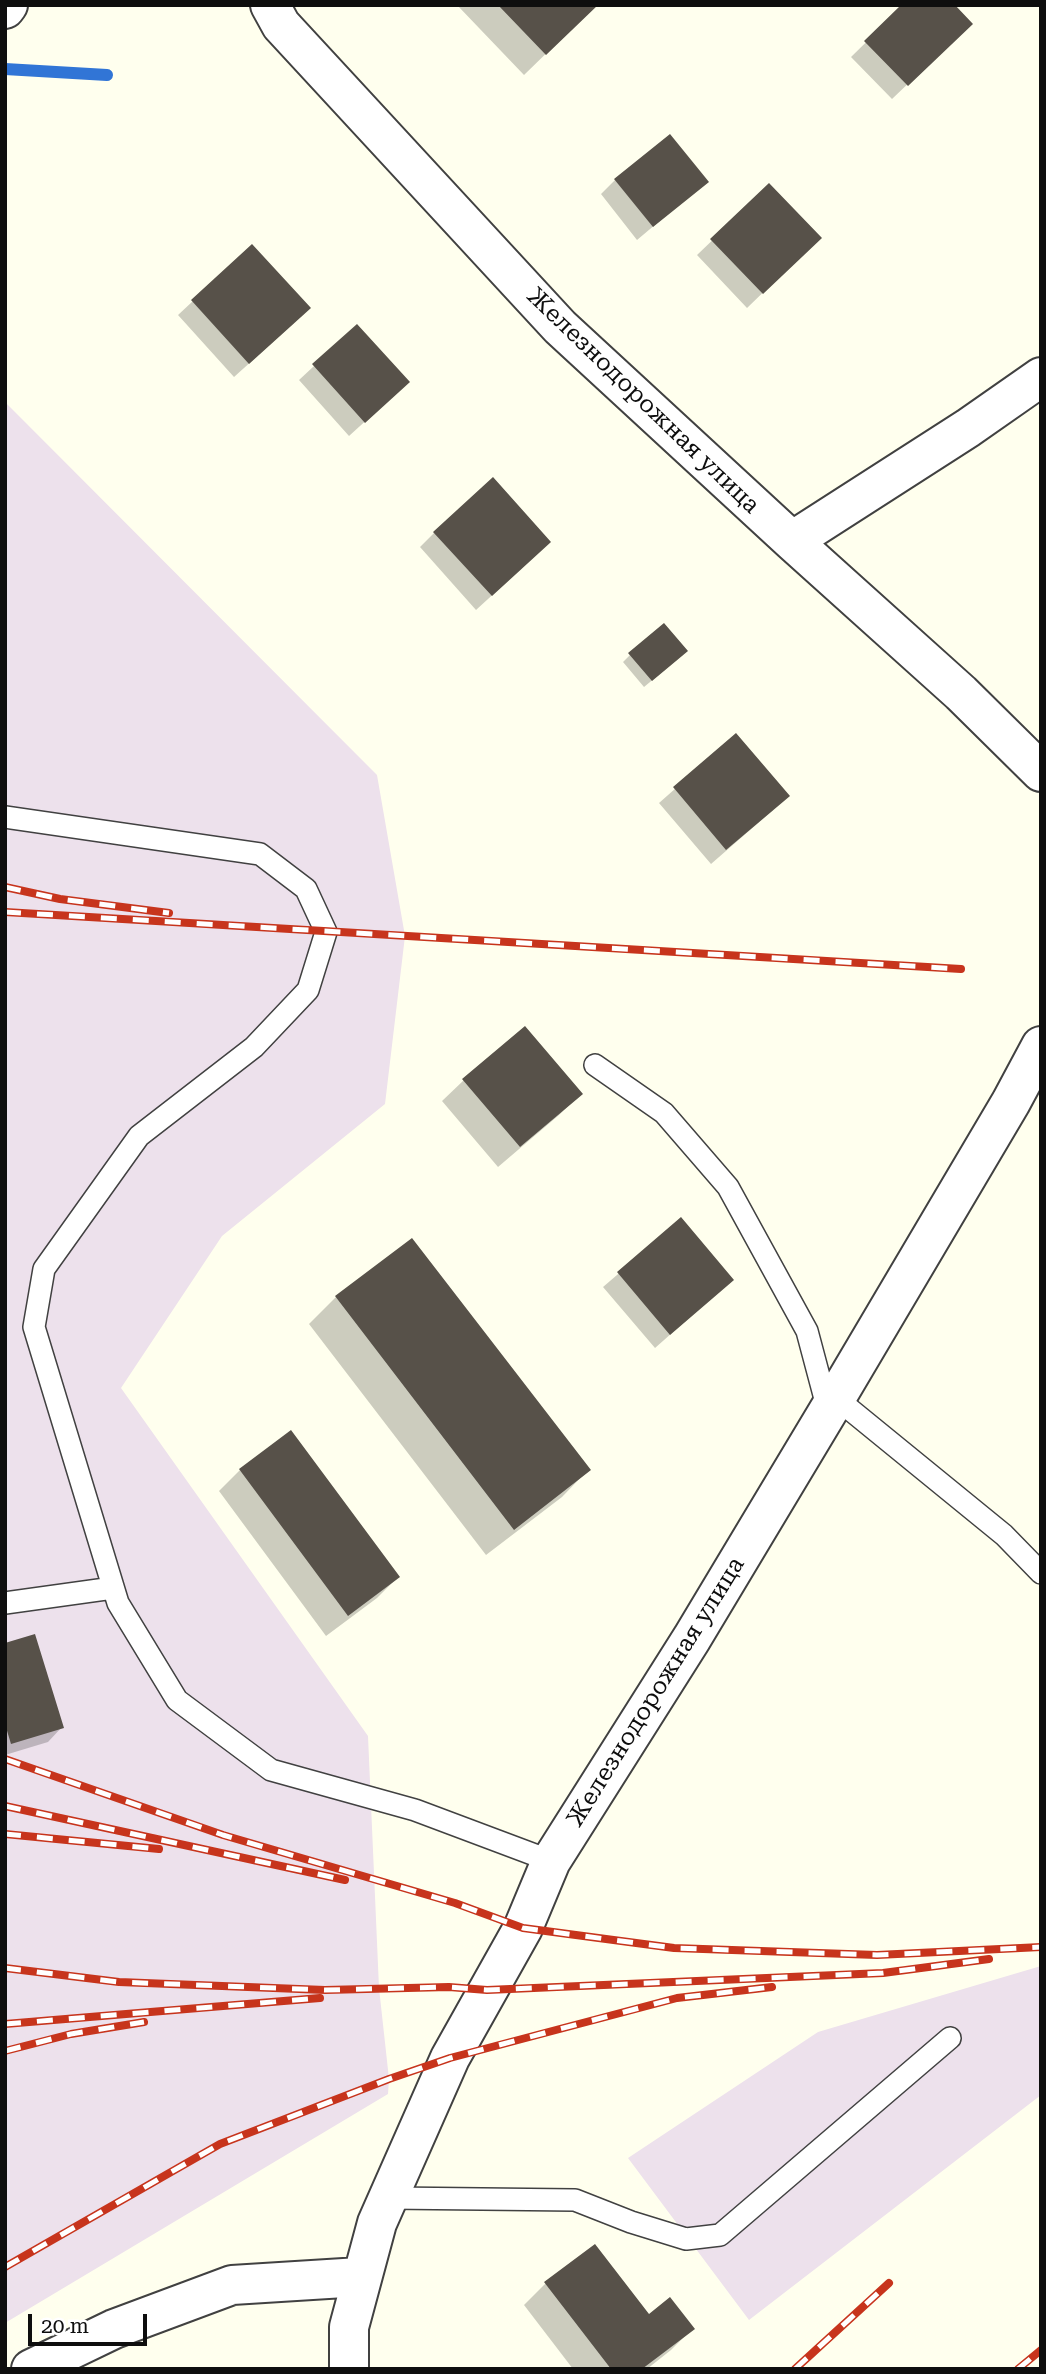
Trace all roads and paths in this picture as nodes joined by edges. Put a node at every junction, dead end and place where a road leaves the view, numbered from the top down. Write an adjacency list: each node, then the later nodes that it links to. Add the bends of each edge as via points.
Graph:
1 (270, 5): 3 (street, Железнодорожная улица, via 281,25 560,327)
2 (1041, 377): 3 (street)
3 (792, 541): 4 (street, Железнодорожная улица, via 961,693)
4 (1041, 772)
5 (5, 817): 10 (lane, via 260,854 306,888 326,932 307,990 254,1047 139,1136 44,1269 34,1327)
6 (1041, 1046): 8 (street, Железнодорожная улица)
7 (595, 1065): 8 (lane, via 664,1112 727,1187 807,1331)
8 (832, 1404): 9 (lane, via 1004,1535); 12 (street, Железнодорожная улица)
9 (1041, 1573)
10 (113, 1588): 11 (lane); 12 (lane, via 177,1700 271,1770 415,1810)
11 (5, 1603)
12 (551, 1861): 14 (street, Железнодорожная улица, via 523,1928 450,2057)
13 (950, 2038): 14 (lane, via 720,2235 686,2239 575,2200)
14 (389, 2198): 15 (street, Железнодорожная улица)
15 (360, 2277): 16 (street, via 232,2285 114,2329); 17 (street, Железнодорожная улица, via 349,2327)
16 (31, 2369)
17 (349, 2369)

